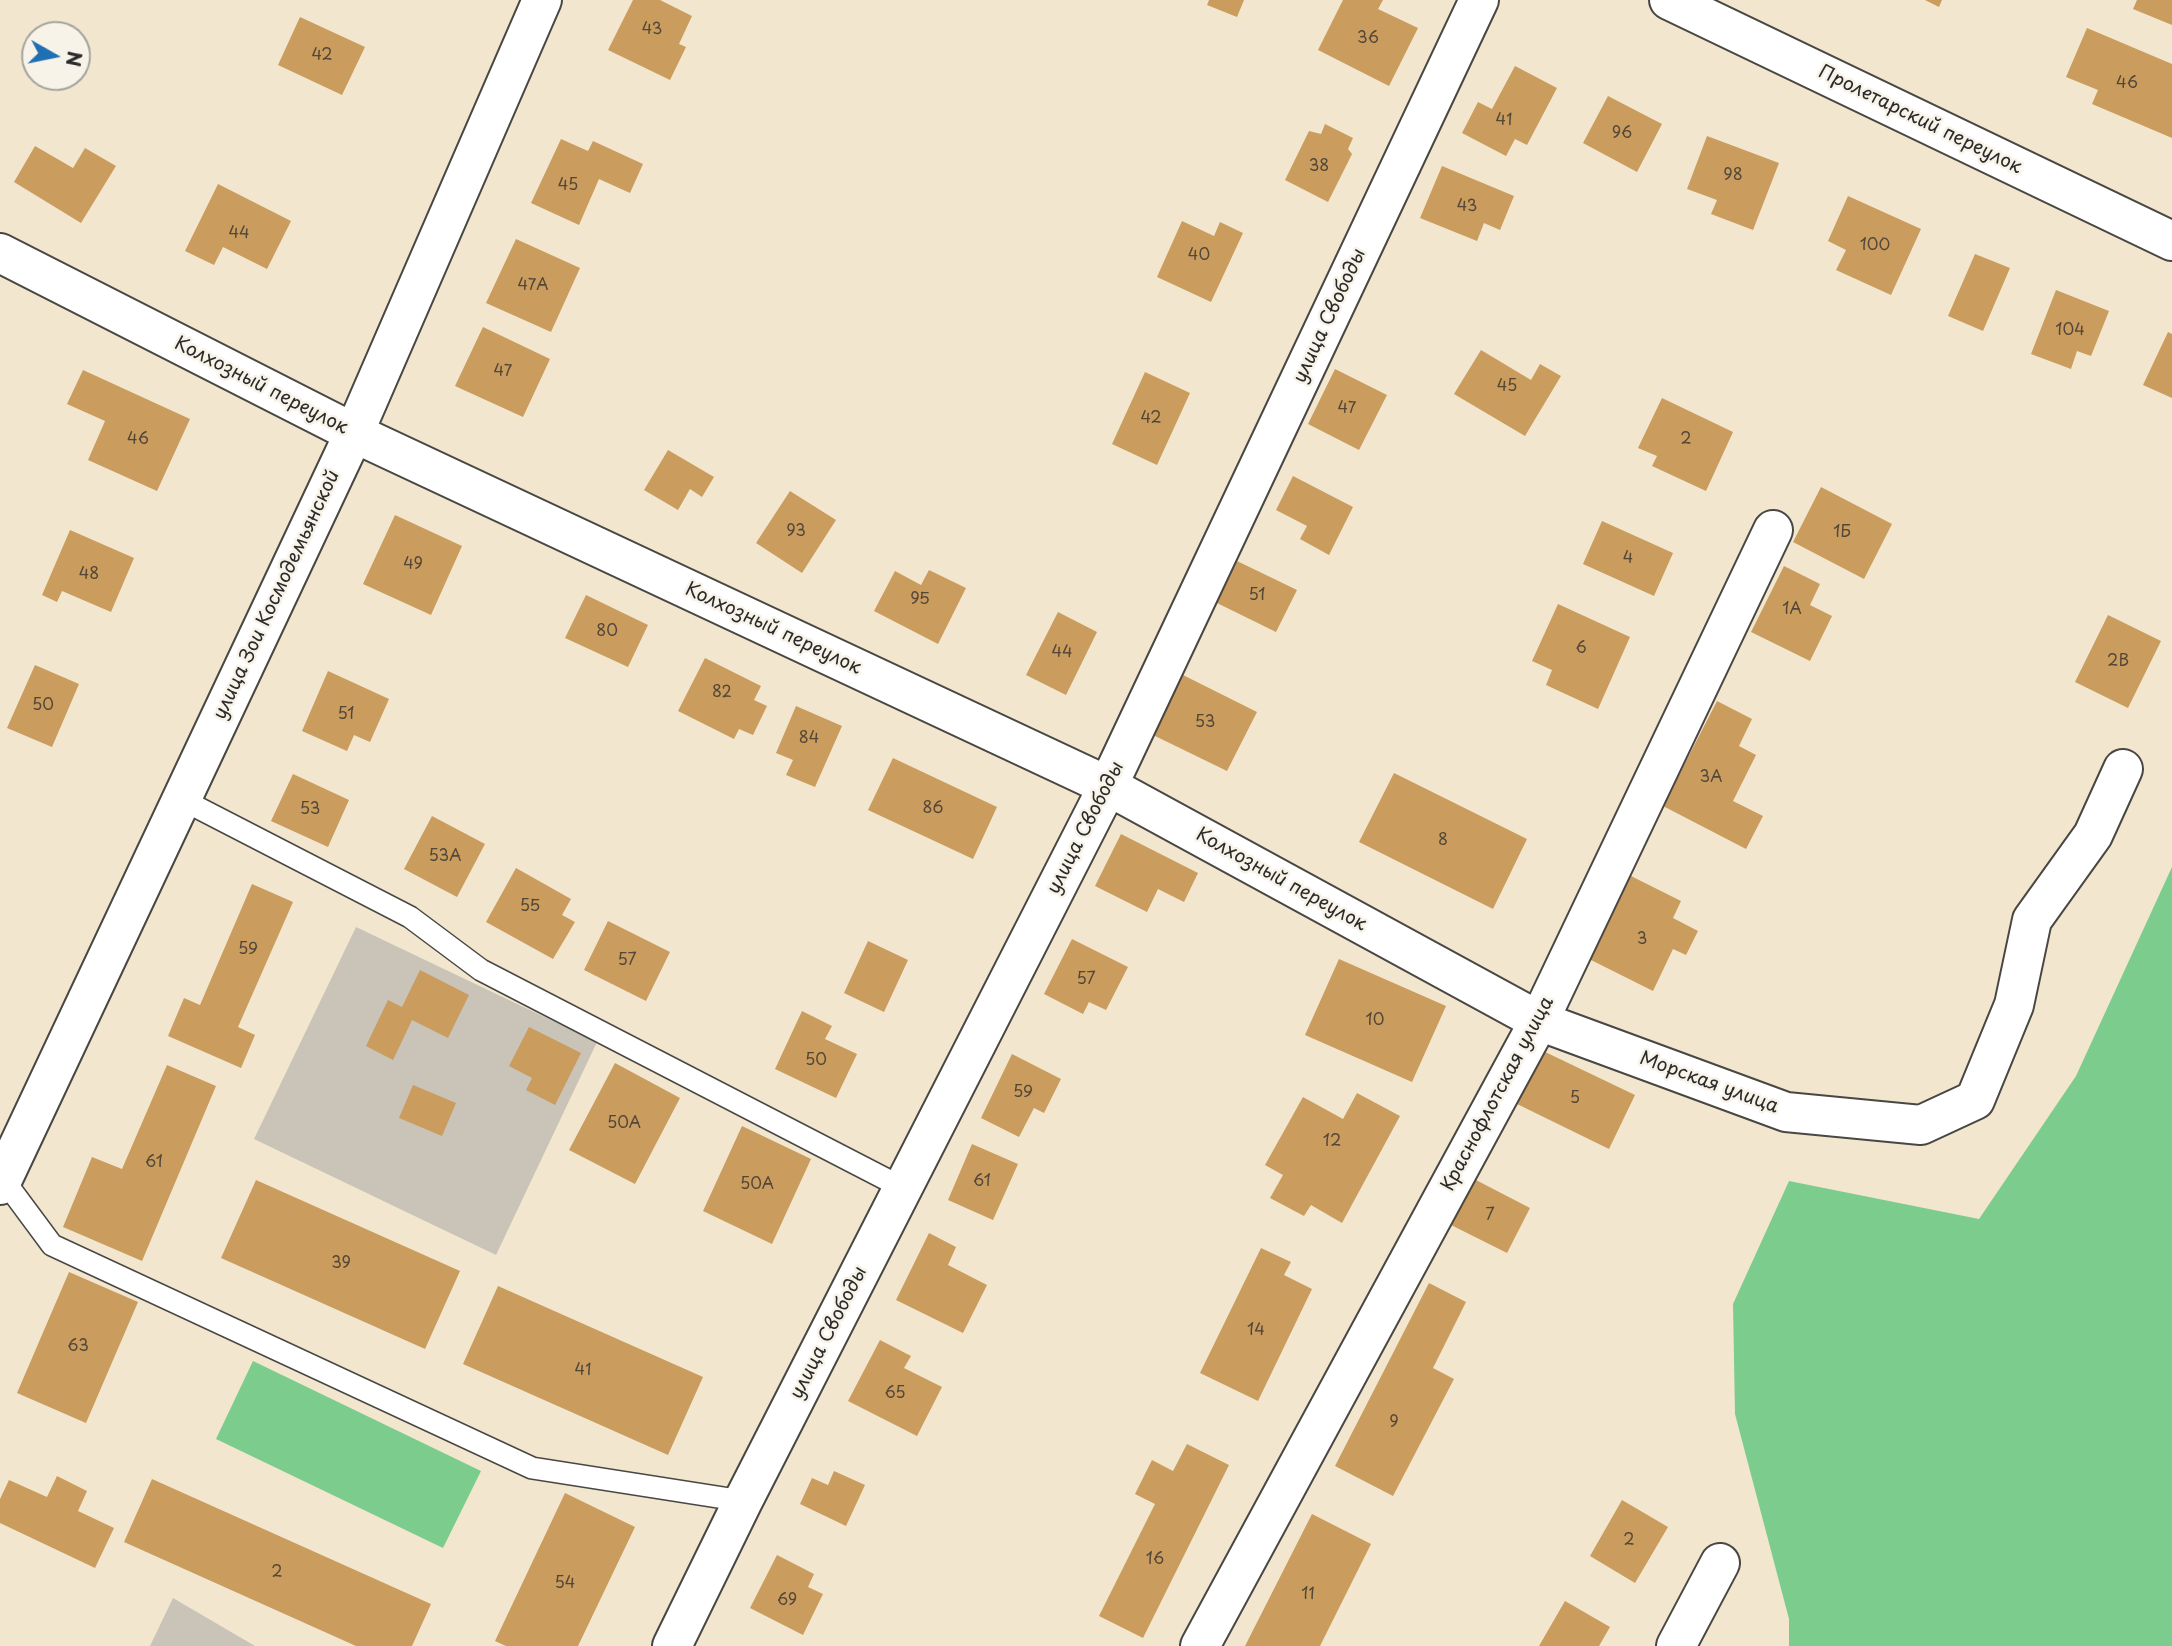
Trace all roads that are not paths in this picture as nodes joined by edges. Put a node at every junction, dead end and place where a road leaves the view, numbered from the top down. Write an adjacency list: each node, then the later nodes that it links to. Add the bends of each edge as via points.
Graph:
1 (542, 0): 6 (street, улица Зои Космодемьянской)
2 (1479, 0): 9 (street, улица Свободы)
3 (1669, 0): 4 (street, Пролетарский переулок)
4 (2172, 240)
5 (0, 253): 6 (street, Колхозный переулок)
6 (354, 433): 9 (street, Колхозный переулок); 10 (street, улица Зои Космодемьянской)
7 (1773, 530): 11 (street, Краснофлотская улица)
8 (2123, 769): 11 (street, Морская улица, via 2093,835 2032,920 2014,1005 1975,1100 1921,1125 1786,1111)
9 (1108, 786): 11 (street, Колхозный переулок); 13 (street, улица Свободы)
10 (181, 799): 12 (street, улица Зои Космодемьянской); 13 (lane, via 410,917 481,970)
11 (1539, 1021): 17 (street, Краснофлотская улица)
12 (1, 1180): 14 (lane, via 52,1245 532,1468)
13 (903, 1188): 14 (street, улица Свободы)
14 (743, 1501): 16 (street, улица Свободы)
15 (1720, 1563): 18 (street)
16 (672, 1646)
17 (1200, 1646)
18 (1676, 1646)

